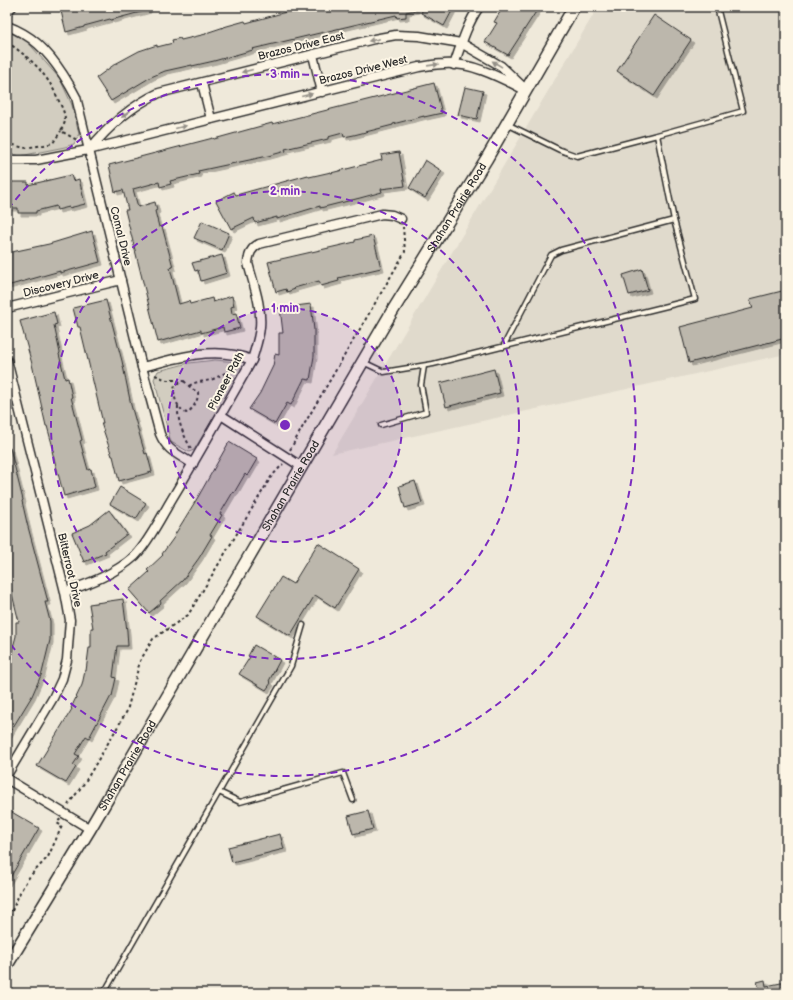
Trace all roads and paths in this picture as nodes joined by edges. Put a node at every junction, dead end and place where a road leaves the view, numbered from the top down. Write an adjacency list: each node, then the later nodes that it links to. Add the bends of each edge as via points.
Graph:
1 (12, 7): 5 (street)
2 (479, 7): 8 (street)
3 (574, 7): 12 (street, Shahan Prairie Road)
4 (717, 7): 17 (lane, via 743,111)
5 (7, 12)
6 (7, 26): 20 (street, Comal Drive, via 25,34 46,52 67,80 76,97)
7 (7, 42): 16 (path, via 40,68 53,88 63,109 65,121)
8 (461, 43): 9 (street, Brazos Drive East, one-way to 9, via 396,35); 10 (street); 12 (street, Brazos Drive East, one-way to 8, via 501,66)
9 (313, 55): 11 (street, Brazos Drive East, one-way to 11); 13 (street)
10 (454, 65): 12 (street, Brazos Drive West, via 487,72); 13 (street, Brazos Drive West, one-way to 10, via 419,67)
11 (202, 83): 14 (street); 20 (street, Brazos Drive East, one-way to 20, via 142,101 100,136)
12 (525, 90): 15 (street, Shahan Prairie Road)
13 (322, 92): 14 (street, Brazos Drive West, one-way to 13)
14 (211, 119): 20 (street, Brazos Drive West, one-way to 14)
15 (507, 124): 17 (lane, via 577,156); 29 (street, Shahan Prairie Road)
16 (61, 132): 18 (path); 19 (path, via 53,142 44,145 24,148)
17 (657, 135): 23 (lane)
18 (77, 140)
19 (7, 143)
20 (88, 150): 21 (street, Brazos Drive West, via 36,160); 24 (street, Comal Drive)
21 (7, 160)
22 (401, 219): 28 (street, Pioneer Path, via 382,214 254,247 248,257 248,263 259,310 260,326); 40 (path, via 405,252)
23 (674, 220): 26 (lane, via 561,250 551,255); 26 (lane, via 695,299)
24 (120, 280): 25 (street, Discovery Drive); 31 (street, Comal Drive)
25 (7, 308)
26 (503, 347): 30 (lane)
27 (7, 360): 43 (street, Bitterroot Drive)
28 (252, 360): 31 (street, via 238,355 209,352); 37 (street, Pioneer Path)
29 (363, 362): 30 (lane, via 384,372); 42 (street, Shahan Prairie Road)
30 (424, 366): 38 (lane, via 421,385 426,412)
31 (142, 367): 41 (street, Comal Drive, via 164,443)
32 (239, 367): 35 (path)
33 (155, 374): 34 (path, via 167,380)
34 (180, 382): 35 (path, via 184,381); 36 (path, via 174,389)
35 (189, 386): 36 (path, via 198,392 199,396 193,409 186,412)
36 (178, 405): 39 (path, via 180,424)
37 (221, 415): 40 (street); 41 (street, Pioneer Path)
38 (381, 425)
39 (191, 449)
40 (287, 457): 42 (street); 49 (path, via 271,477 188,614 153,639 140,662 127,711 85,782)
41 (193, 464): 43 (street, Pioneer Path, via 135,555 114,571)
42 (302, 467): 50 (street, Shahan Prairie Road)
43 (65, 592): 45 (street, Bitterroot Drive, via 70,620 67,660 62,679)
44 (303, 624): 47 (lane, via 291,666)
45 (7, 775)
46 (7, 779): 49 (street)
47 (219, 792): 48 (lane, via 240,802 343,773); 53 (lane)
48 (353, 800)
49 (63, 813): 50 (street); 51 (path, via 57,823 62,826 48,857 21,890)
50 (90, 829): 52 (street, Shahan Prairie Road)
51 (7, 922)
52 (7, 965)
53 (104, 993)

